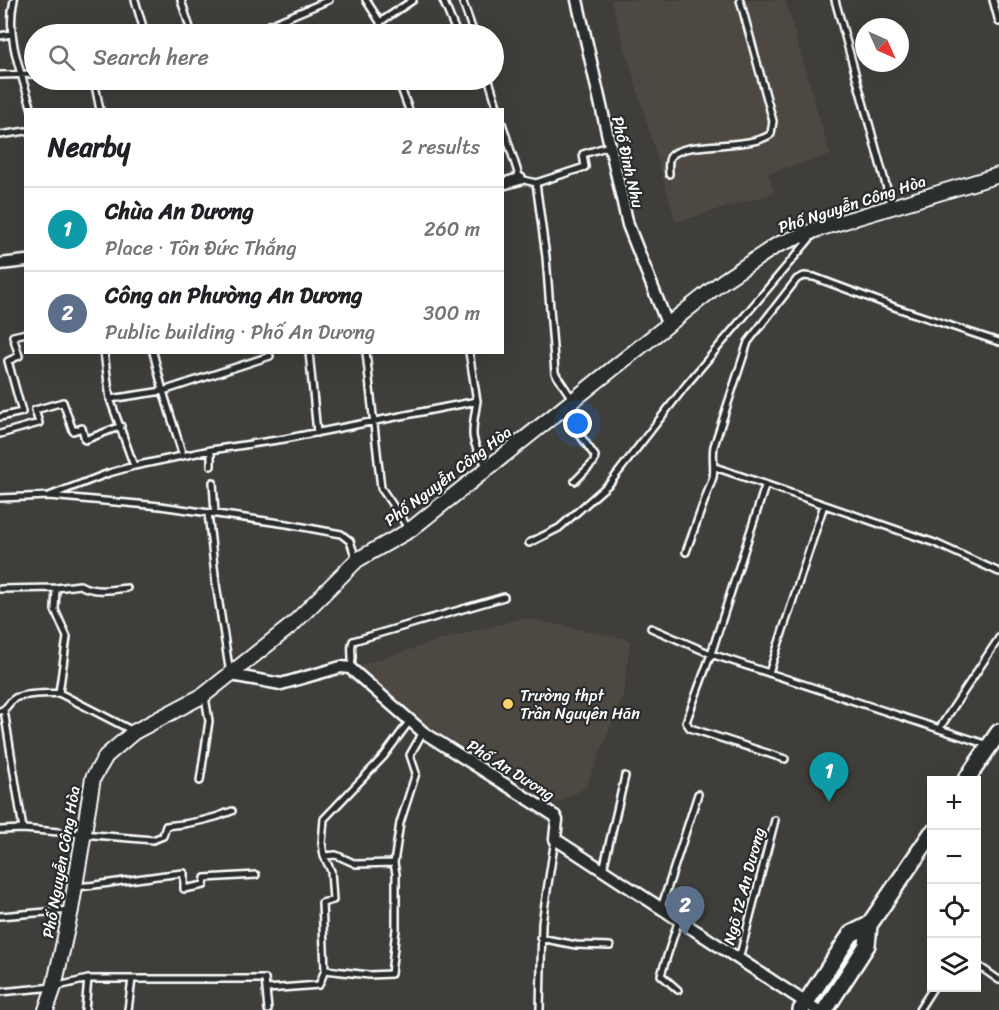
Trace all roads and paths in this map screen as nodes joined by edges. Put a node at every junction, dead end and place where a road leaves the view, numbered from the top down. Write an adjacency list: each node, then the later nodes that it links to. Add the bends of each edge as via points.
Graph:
1 (14, 0): 20 (lane, via 10,12)
2 (135, 0): 15 (lane)
3 (181, 0): 16 (lane)
4 (329, 0): 17 (lane)
5 (366, 0): 13 (lane)
6 (413, 0): 13 (lane)
7 (443, 0): 18 (lane)
8 (462, 0): 19 (lane)
9 (577, 0): 36 (street, Phố Đinh Nhu)
10 (740, 0): 37 (lane, via 773,121 771,134 753,141 678,151 668,161)
11 (835, 0): 42 (lane)
12 (993, 0): 14 (lane)
13 (380, 22)
14 (999, 22)
15 (142, 24)
16 (189, 24)
17 (272, 24)
18 (453, 24)
19 (470, 24)
20 (12, 34): 21 (lane); 23 (lane)
21 (0, 36)
22 (0, 75): 23 (lane)
23 (22, 75): 24 (lane)
24 (24, 82)
25 (26, 90): 29 (lane)
26 (96, 90): 30 (lane)
27 (402, 90): 31 (lane)
28 (492, 90): 32 (lane)
29 (31, 108)
30 (100, 108)
31 (408, 108)
32 (497, 108)
33 (504, 129): 39 (lane)
34 (24, 131): 35 (lane)
35 (0, 135)
36 (609, 146): 41 (lane, via 584,154 585,167); 46 (street, Phố Đinh Nhu, via 628,225)
37 (669, 174)
38 (999, 175): 42 (street, Phố Nguyễn Công Hòa)
39 (520, 179): 40 (street); 41 (lane)
40 (504, 183)
41 (536, 183): 58 (lane, via 555,373)
42 (892, 207): 43 (street, Phố Nguyễn Công Hòa)
43 (818, 229): 46 (street, Phố Nguyễn Công Hòa, via 777,245 723,281); 78 (lane, via 687,384 610,483 559,528)
44 (24, 261): 45 (street)
45 (0, 264)
46 (668, 326): 58 (street, Phố Nguyễn Công Hòa)
47 (24, 333): 59 (lane, via 13,336 20,356 8,361 22,412)
48 (999, 342): 69 (lane, via 814,277 797,279 744,350 714,446)
49 (104, 354): 56 (lane)
50 (154, 354): 55 (lane)
51 (309, 354): 63 (lane)
52 (366, 354): 60 (lane)
53 (469, 354): 57 (lane)
54 (270, 356): 55 (lane)
55 (163, 391): 56 (lane); 65 (lane)
56 (110, 399): 61 (lane)
57 (477, 401): 60 (lane); 68 (lane, via 473,444)
58 (567, 405): 68 (street, Phố Nguyễn Công Hòa); 70 (lane, via 595,456)
59 (0, 417)
60 (375, 421): 63 (lane); 77 (lane, via 381,488)
61 (121, 426): 62 (lane, via 85,440 82,428 73,431 63,402 35,410 39,423); 66 (lane)
62 (0, 432)
63 (317, 433): 64 (lane)
64 (211, 450): 65 (lane); 67 (lane)
65 (183, 456): 66 (lane)
66 (134, 466): 73 (lane)
67 (211, 466)
68 (488, 467): 77 (street, Phố Nguyễn Công Hòa)
69 (715, 467): 72 (lane); 79 (lane)
70 (575, 481)
71 (213, 482): 76 (lane)
72 (765, 486): 75 (lane); 88 (lane)
73 (49, 496): 74 (lane); 76 (lane)
74 (0, 498)
75 (824, 505): 81 (lane, via 935,543); 90 (lane)
76 (212, 514): 80 (lane, via 341,534 350,541); 91 (lane, via 216,584)
77 (410, 530): 80 (street, Phố Nguyễn Công Hòa)
78 (529, 543)
79 (686, 552)
80 (357, 560): 91 (street, Phố Nguyễn Công Hòa, via 292,625)
81 (999, 572)
82 (56, 588): 83 (lane); 84 (lane); 92 (lane, via 55,610 67,637)
83 (127, 588)
84 (0, 589)
85 (504, 597): 89 (lane, via 353,641)
86 (651, 628): 88 (lane)
87 (999, 638): 96 (lane)
88 (711, 654): 90 (lane); 101 (lane, via 686,724 690,729)
89 (351, 668): 91 (street, via 341,667 281,684); 95 (street, Phố An Dương)
90 (769, 673): 96 (lane)
91 (231, 675): 93 (street, Phố Nguyễn Công Hòa)
92 (59, 693): 94 (lane, via 15,699); 97 (lane)
93 (204, 695): 97 (street, Phố Nguyễn Công Hòa); 104 (lane, via 209,721)
94 (2, 710): 108 (lane)
95 (409, 722): 98 (street, Phố An Dương); 113 (lane, via 384,756 324,819)
96 (939, 729): 100 (lane)
97 (134, 732): 110 (street, Phố Nguyễn Công Hòa, via 106,756 93,778)
98 (423, 732): 111 (street, Phố An Dương, via 555,816); 114 (lane, via 411,755 416,773 400,823)
99 (999, 732): 100 (main road)
100 (989, 746): 103 (main road)
101 (785, 759)
102 (625, 776): 115 (lane)
103 (969, 776)
104 (200, 781)
105 (698, 794): 118 (lane)
106 (232, 811): 110 (lane, via 193,823 166,826 163,836 153,840)
107 (775, 820): 125 (lane, Ngõ 12 An Dương)
108 (23, 829): 109 (lane); 110 (lane)
109 (0, 830)
110 (85, 834): 117 (street, Phố Nguyễn Công Hòa)
111 (555, 839): 115 (street); 123 (lane)
112 (927, 839): 122 (main road)
113 (324, 856): 114 (lane, via 336,855 356,864); 127 (lane, via 331,871 333,900 322,903)
114 (394, 863): 127 (lane, via 396,929 391,974)
115 (603, 870): 118 (street)
116 (256, 875): 117 (lane, via 205,878 204,885 184,889 184,873)
117 (75, 887): 119 (street, Phố Nguyễn Công Hòa)
118 (661, 908): 121 (street)
119 (71, 910): 120 (lane); 131 (street, Phố Nguyễn Công Hòa)
120 (0, 916)
121 (679, 920): 125 (street); 133 (lane, via 661,975)
122 (869, 925): 136 (main road, via 851,934); 142 (main road, via 867,945)
123 (540, 938): 124 (lane); 141 (lane)
124 (610, 946)
125 (739, 959): 136 (street)
126 (981, 967): 130 (lane)
127 (325, 970): 132 (lane, via 319,985)
128 (88, 979): 129 (lane); 131 (lane); 138 (lane)
129 (132, 979): 132 (lane, via 265,979); 139 (lane)
130 (999, 980)
131 (54, 987): 134 (lane); 137 (street, Phố Nguyễn Công Hòa)
132 (267, 989): 140 (lane)
133 (678, 990)
134 (0, 992)
135 (930, 992): 143 (lane)
136 (808, 1008)
137 (46, 1010)
138 (85, 1010)
139 (128, 1010)
140 (268, 1010)
141 (540, 1010)
142 (825, 1010)
143 (919, 1010)

